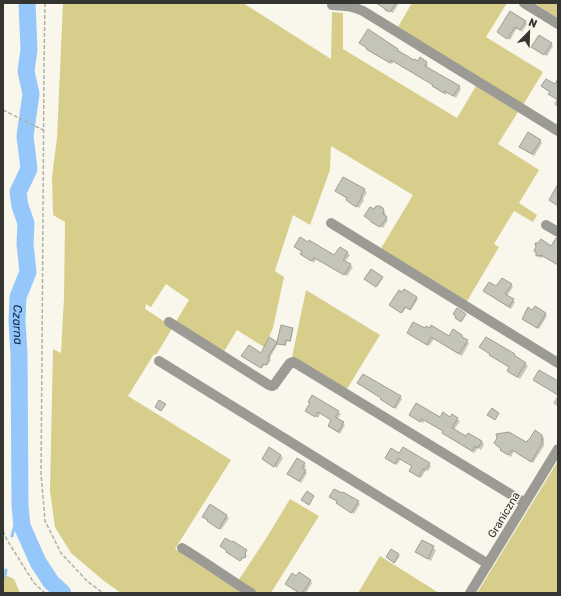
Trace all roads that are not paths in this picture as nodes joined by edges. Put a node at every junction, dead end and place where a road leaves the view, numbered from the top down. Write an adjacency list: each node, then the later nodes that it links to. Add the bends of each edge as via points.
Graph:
1 (524, 3): 3 (street)
2 (332, 5): 4 (street, via 354,6 363,11)
3 (558, 24)
4 (558, 131)
5 (331, 223): 10 (street)
6 (546, 225): 7 (street)
7 (558, 232)
8 (169, 322): 12 (street, via 272,386 290,363 297,364)
9 (159, 361): 14 (street)
10 (558, 363)
11 (558, 449): 12 (street, Graniczna)
12 (525, 504): 14 (street, Graniczna)
13 (182, 548): 15 (street)
14 (488, 564): 16 (street, Graniczna)
15 (251, 593)
16 (470, 593)

